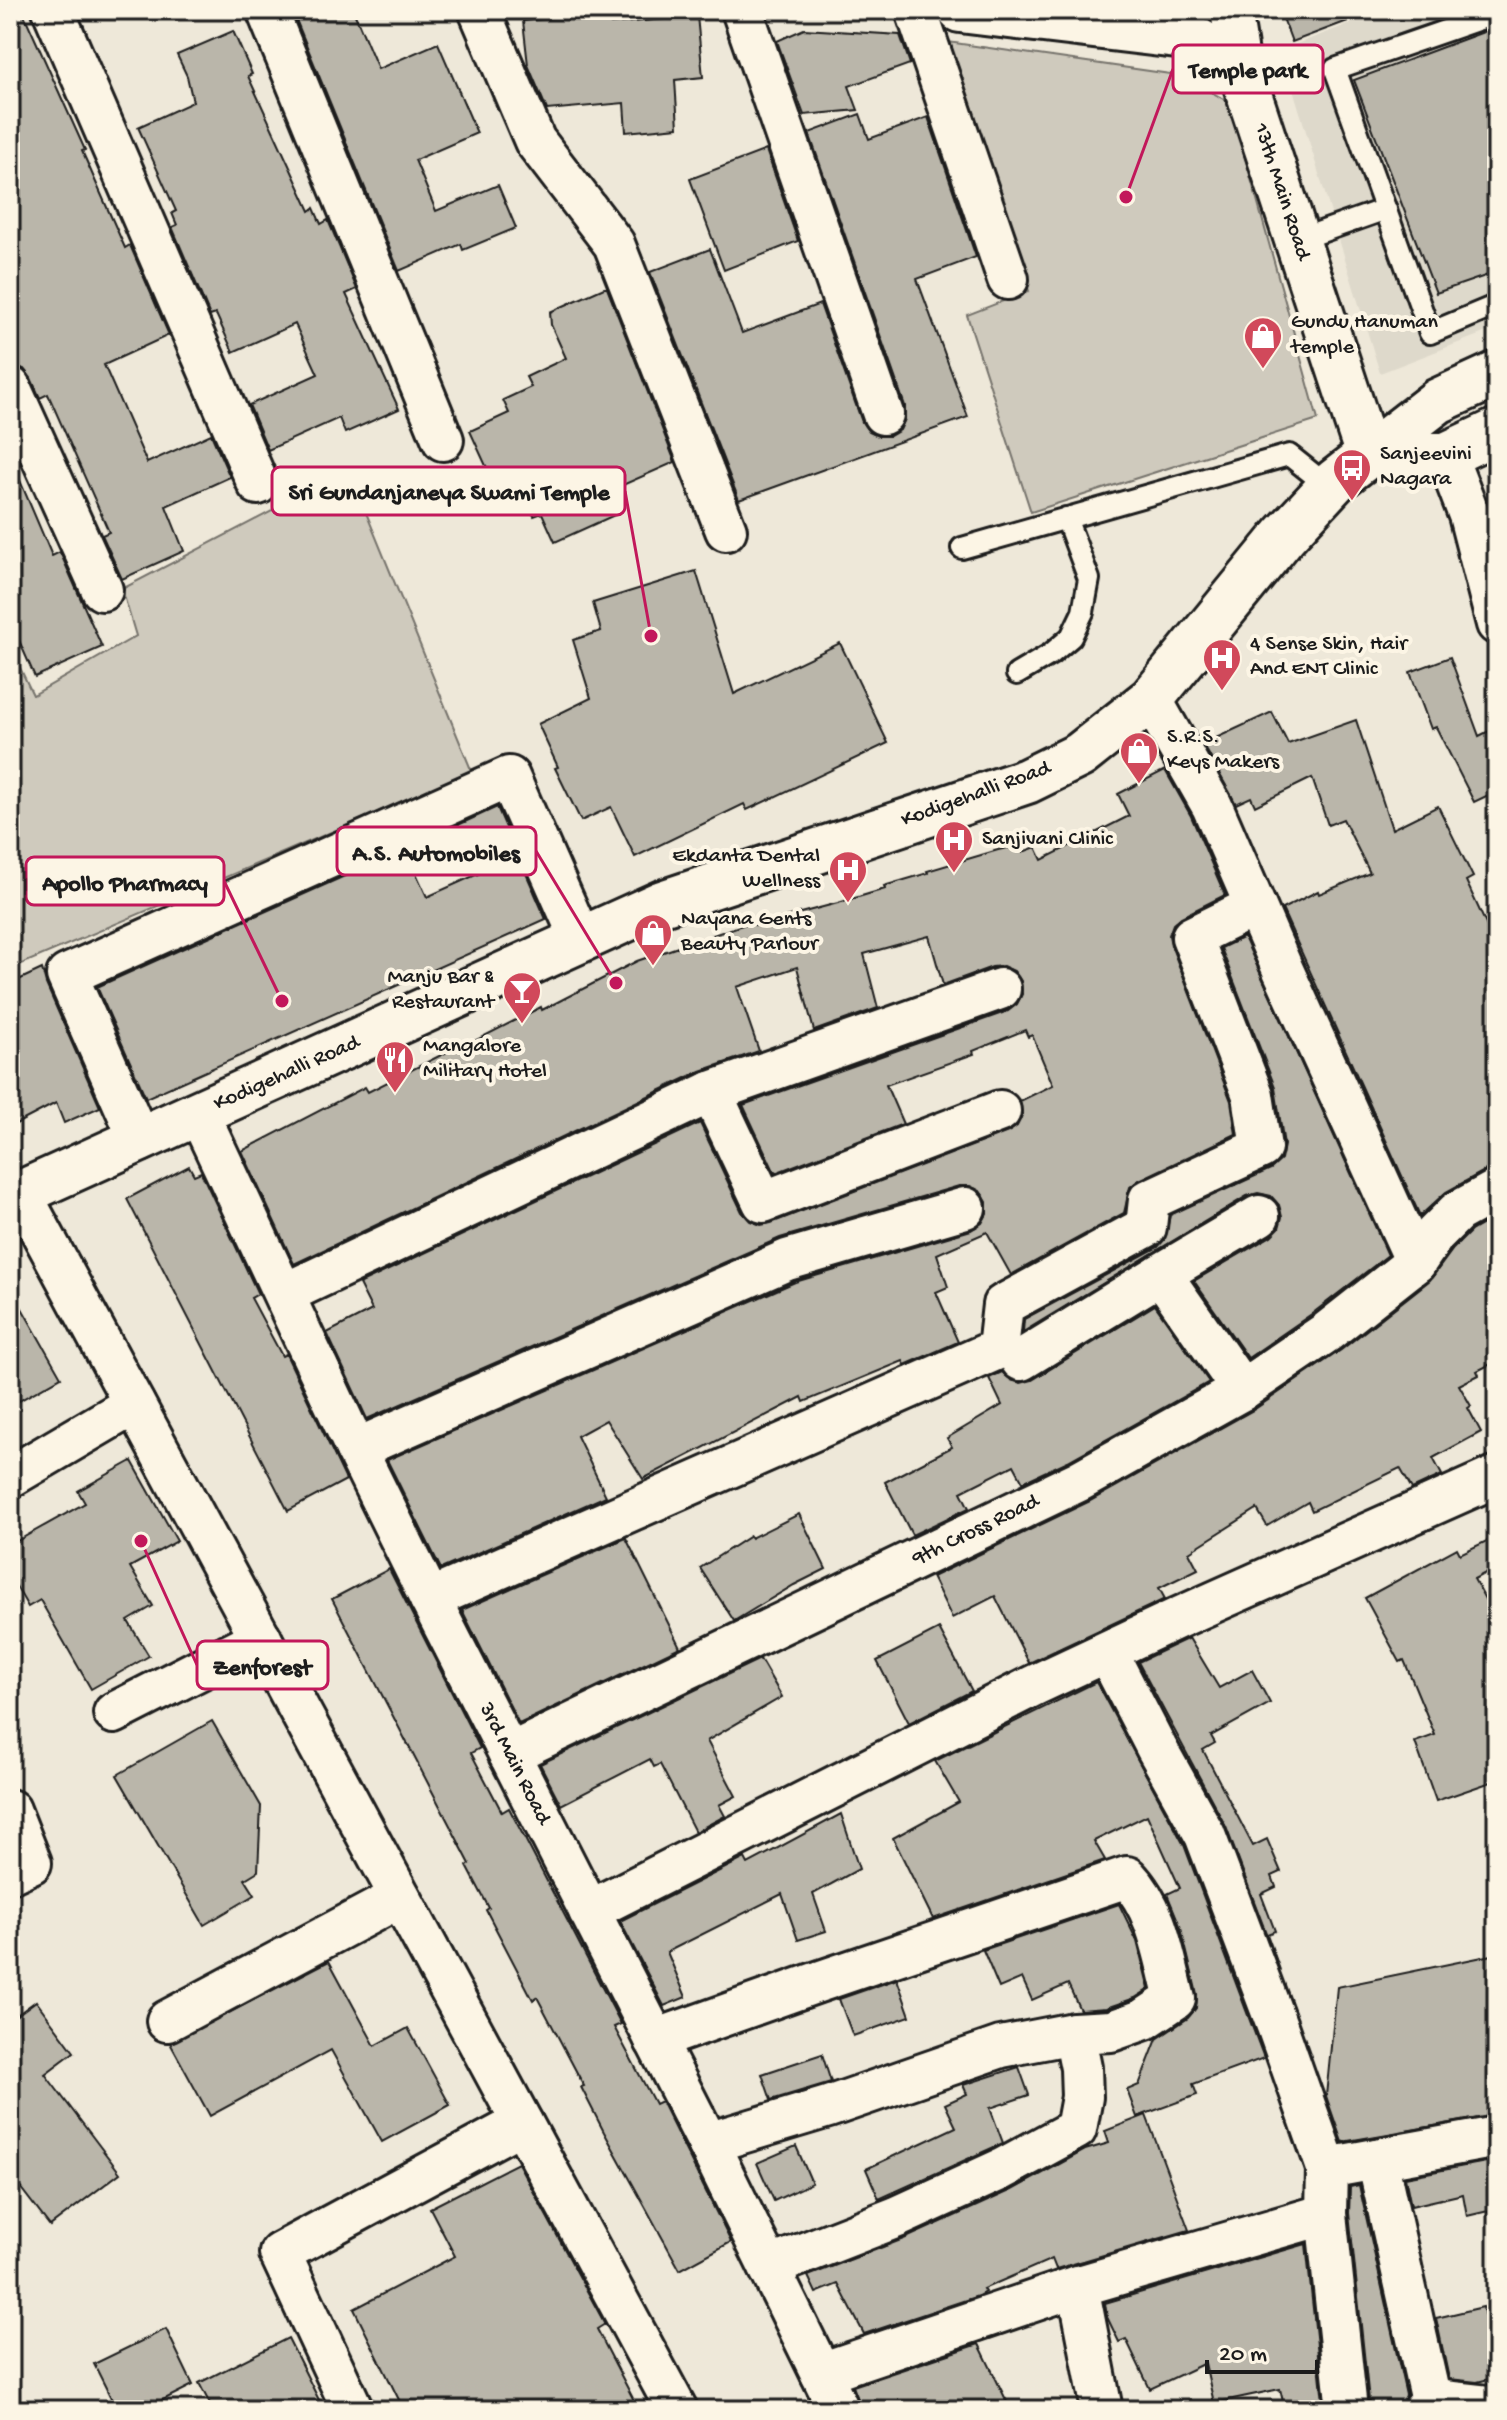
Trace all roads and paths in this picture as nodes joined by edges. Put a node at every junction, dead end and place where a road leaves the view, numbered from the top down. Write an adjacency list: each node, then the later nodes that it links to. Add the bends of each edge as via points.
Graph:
1 (53, 10): 22 (street)
2 (267, 10): 19 (street)
3 (479, 10): 25 (street, via 535,141 614,244)
4 (742, 10): 17 (street)
5 (916, 10): 13 (street)
6 (960, 10): 9 (main road)
7 (1231, 10): 10 (street)
8 (1497, 13): 11 (lane, via 1335,69)
9 (1049, 16): 10 (main road, via 1194,38)
10 (1240, 67): 12 (main road, 13th Main Road)
11 (1386, 209): 12 (lane); 14 (lane, via 1430,333)
12 (1298, 240): 20 (main road, 13th Main Road)
13 (1008, 279)
14 (1497, 305)
15 (1497, 374): 20 (main road, Kodigehalli Road, via 1438,401)
16 (10, 387): 27 (street)
17 (883, 414)
18 (1497, 431): 21 (main road)
19 (443, 440)
20 (1368, 455): 21 (main road); 23 (main road, Kodigehalli Road)
21 (1446, 455): 28 (street, via 1469,515)
22 (258, 484)
23 (1329, 487): 24 (lane, via 1289,455); 30 (main road, Kodigehalli Road)
24 (1066, 518): 26 (lane); 29 (lane, via 1089,579 1083,612 1071,637)
25 (726, 530)
26 (962, 548)
27 (102, 590)
28 (1497, 624)
29 (1017, 674)
30 (1151, 699): 31 (street, via 1212,806); 32 (main road, Kodigehalli Road, via 1080,755 1027,781 662,903)
31 (1255, 906): 44 (street); 53 (street, via 1192,937 1253,1095 1261,1148 1149,1200 1146,1227 1003,1305 998,1349)
32 (581, 940): 36 (main road, Kodigehalli Road); 37 (street, via 509,777 67,975)
33 (1000, 989): 34 (street)
34 (711, 1092): 40 (street); 46 (street)
35 (1000, 1111): 40 (street)
36 (199, 1114): 37 (main road, Kodigehalli Road); 46 (street, 3rd Main Road)
37 (140, 1141): 39 (main road, Kodigehalli Road)
38 (1497, 1190): 44 (street, 9th Cross Road, via 1457,1212)
39 (16, 1196): 49 (street)
40 (763, 1202): 43 (street)
41 (965, 1208): 43 (street)
42 (1259, 1216): 45 (street)
43 (787, 1260): 50 (street)
44 (1416, 1262): 48 (street, 9th Cross Road)
45 (1161, 1274): 47 (street); 48 (street)
46 (284, 1294): 50 (street, 3rd Main Road)
47 (1021, 1360)
48 (1242, 1390): 57 (street, 9th Cross Road, via 1079,1481)
49 (134, 1404): 52 (street); 54 (street)
50 (356, 1449): 53 (street, 3rd Main Road)
51 (1497, 1476): 55 (street)
52 (10, 1477)
53 (430, 1599): 57 (street, 3rd Main Road)
54 (261, 1638): 56 (street); 60 (street)
55 (1107, 1652): 61 (street); 69 (street, via 1205,1835)
56 (114, 1713)
57 (509, 1754): 61 (street, 3rd Main Road)
58 (10, 1810): 59 (street, via 31,1863)
59 (10, 1873)
60 (400, 1897): 62 (street); 65 (street)
61 (589, 1911): 64 (street, 3rd Main Road)
62 (167, 2021)
63 (1074, 2033): 64 (street, via 1111,2031 1145,2019 1175,1999 1155,1925 1142,1893 1127,1877); 67 (street, via 1001,2047); 71 (street, via 1082,2097 1076,2129 897,2217)
64 (655, 2040): 67 (street, 3rd Main Road)
65 (522, 2123): 76 (street, via 280,2253); 77 (street)
66 (1497, 2137): 68 (street)
67 (708, 2143): 71 (street, 3rd Main Road)
68 (1377, 2159): 69 (street); 75 (street)
69 (1327, 2168): 70 (street)
70 (1326, 2214): 72 (street); 80 (street)
71 (769, 2267): 73 (street, 3rd Main Road)
72 (1078, 2286): 73 (street); 79 (street)
73 (821, 2373): 78 (street, 3rd Main Road)
74 (1497, 2407): 75 (street, via 1443,2401)
75 (1427, 2408)
76 (353, 2410)
77 (677, 2410)
78 (839, 2410)
79 (1102, 2410)
80 (1347, 2410)

